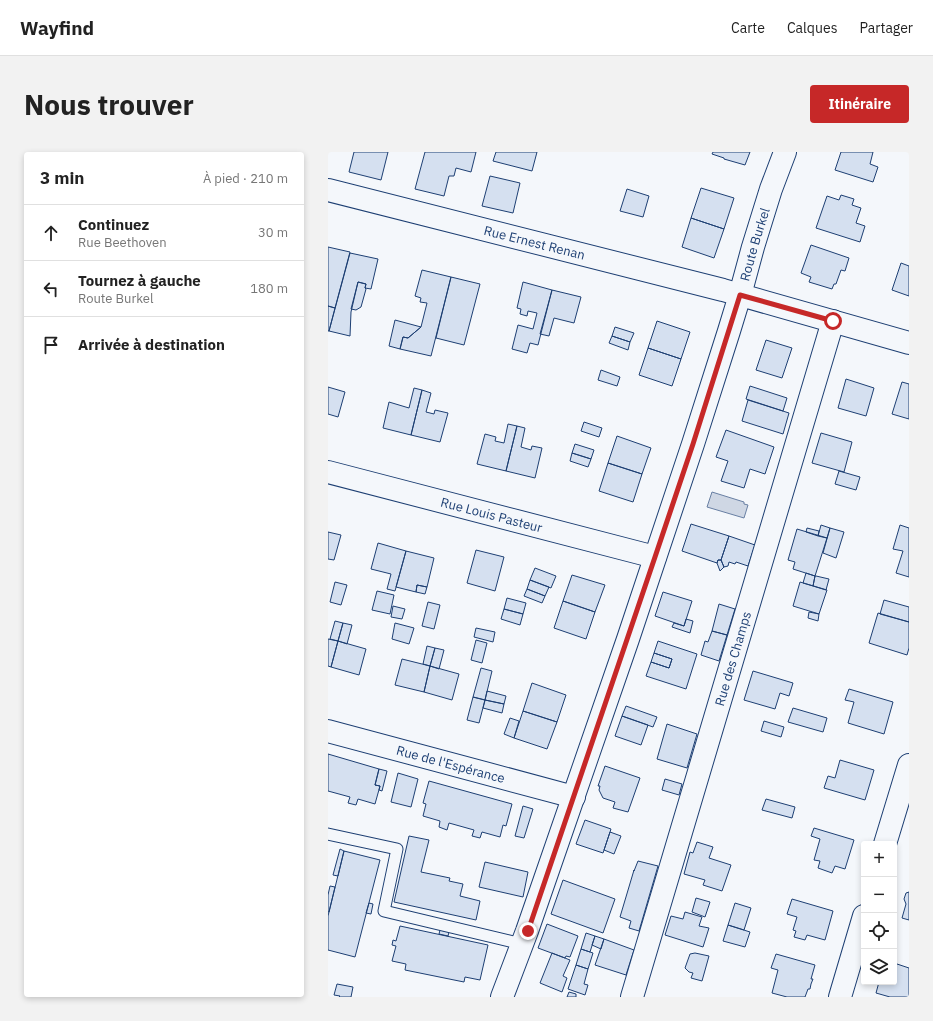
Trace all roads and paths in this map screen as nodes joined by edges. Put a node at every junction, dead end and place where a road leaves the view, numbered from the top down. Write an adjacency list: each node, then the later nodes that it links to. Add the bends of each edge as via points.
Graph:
1 (785, 152): 3 (street, Route Burkel, via 771,189)
2 (328, 190): 3 (street, Rue Ernest Renan)
3 (740, 295): 4 (street, Rue Ernest Renan); 7 (street, Route Burkel)
4 (833, 321): 5 (street, Rue Ernest Renan); 16 (street, Rue des Champs)
5 (909, 342)
6 (328, 472): 7 (street, Rue Louis Pasteur)
7 (655, 557): 10 (street, Route Burkel)
8 (328, 731): 10 (street, Rue de l'Espérance)
9 (909, 764): 12 (street)
10 (574, 797): 14 (street, Route Burkel)
11 (328, 834): 14 (lane, via 397,849 384,911)
12 (887, 841)
13 (861, 926): 17 (street)
14 (522, 944): 15 (street, Route Burkel)
15 (502, 997)
16 (632, 997)
17 (840, 997)

